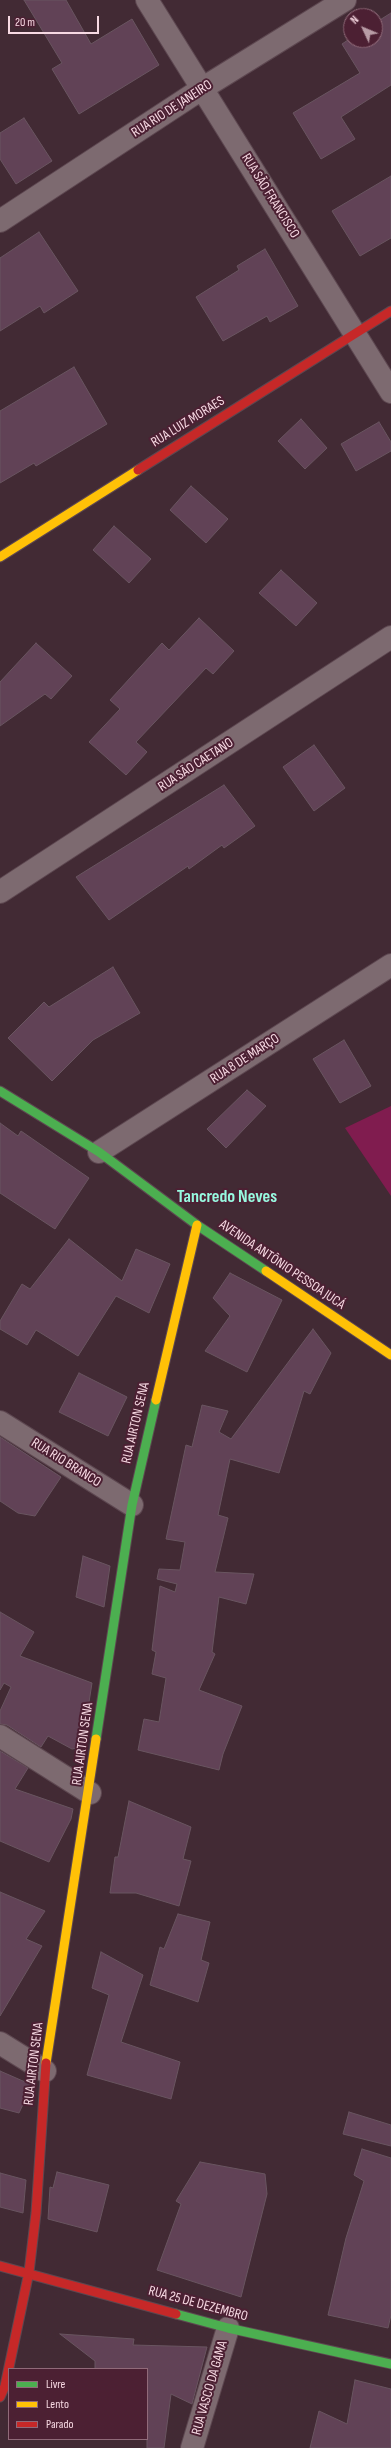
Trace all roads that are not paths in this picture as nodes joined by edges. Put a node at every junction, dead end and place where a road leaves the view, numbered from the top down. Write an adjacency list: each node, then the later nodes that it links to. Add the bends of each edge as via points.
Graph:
1 (147, 0): 3 (street, RUA SÃO FRANCISCO)
2 (345, 0): 3 (street, RUA RIO DE JANEIRO)
3 (203, 88): 4 (street, RUA RIO DE JANEIRO); 6 (street, RUA SÃO FRANCISCO)
4 (0, 221)
5 (391, 311): 6 (street, RUA LUIZ MORAES)
6 (356, 334): 7 (street, RUA SÃO FRANCISCO); 8 (street, RUA LUIZ MORAES)
7 (391, 392)
8 (0, 557)
9 (391, 637): 10 (street, RUA SÃO CAETANO)
10 (0, 892)
11 (391, 965): 13 (street, RUA 8 DE MARÇO)
12 (0, 1091): 13 (street, AVENIDA ANTÔNIO PESSOA JUCÁ)
13 (99, 1152): 14 (street, AVENIDA ANTÔNIO PESSOA JUCÁ)
14 (197, 1225): 15 (street, AVENIDA ANTÔNIO PESSOA JUCÁ); 17 (street, RUA AIRTON SENA)
15 (391, 1355)
16 (0, 1422): 17 (street, RUA RIO BRANCO)
17 (132, 1505): 19 (street, RUA AIRTON SENA)
18 (0, 1736): 19 (street)
19 (90, 1793): 21 (street, RUA AIRTON SENA)
20 (0, 2042): 21 (street)
21 (46, 2071): 23 (street, RUA AIRTON SENA, via 36,2213)
22 (0, 2266): 23 (street, RUA 25 DE DEZEMBRO)
23 (29, 2272): 24 (street, RUA 25 DE DEZEMBRO); 26 (street, RUA AIRTON SENA)
24 (228, 2328): 25 (street, RUA 25 DE DEZEMBRO); 29 (street, RUA VASCO DA GAMA)
25 (391, 2364)
26 (9, 2368)
27 (8, 2372): 28 (street, RUA AIRTON SENA)
28 (0, 2397)
29 (192, 2448)

